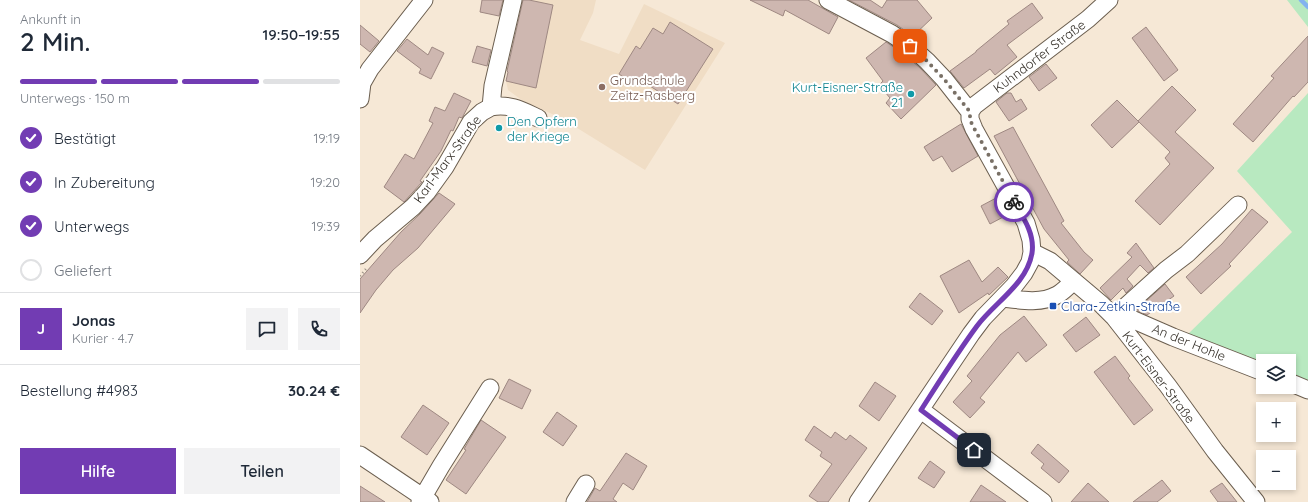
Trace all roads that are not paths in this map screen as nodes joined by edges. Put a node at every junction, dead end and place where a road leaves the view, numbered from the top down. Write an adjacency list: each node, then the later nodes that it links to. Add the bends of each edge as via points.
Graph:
1 (424, 0): 5 (street, via 370,69 362,83)
2 (512, 0): 6 (street, Karl-Marx-Straße, via 493,86)
3 (828, 0): 7 (street, via 910,46 944,79)
4 (1109, 0): 7 (street, Kuhndorfer Straße, via 974,106)
5 (360, 99)
6 (491, 107): 8 (street, via 512,106); 11 (street, Karl-Marx-Straße, via 471,122 427,192)
7 (970, 112): 10 (street, via 974,128 1026,223)
8 (538, 118)
9 (1238, 205): 14 (street, via 1187,254)
10 (1032, 252): 12 (street, Kurt-Eisner-Straße, via 1050,261); 13 (street, via 1024,273)
11 (360, 255)
12 (1074, 281): 13 (street, via 1056,296 1034,301); 14 (street, Kurt-Eisner-Straße)
13 (1003, 298): 19 (street, via 977,326)
14 (1114, 317): 15 (street, An der Hohle, via 1127,317); 26 (street, Kurt-Eisner-Straße)
15 (1256, 369)
16 (1296, 385): 18 (street)
17 (490, 388): 22 (street, via 441,466)
18 (1308, 390)
19 (921, 410): 24 (street); 25 (street)
20 (360, 455): 22 (street)
21 (586, 484): 23 (street)
22 (424, 500)
23 (575, 502)
24 (858, 502)
25 (1043, 502)
26 (1256, 502)

